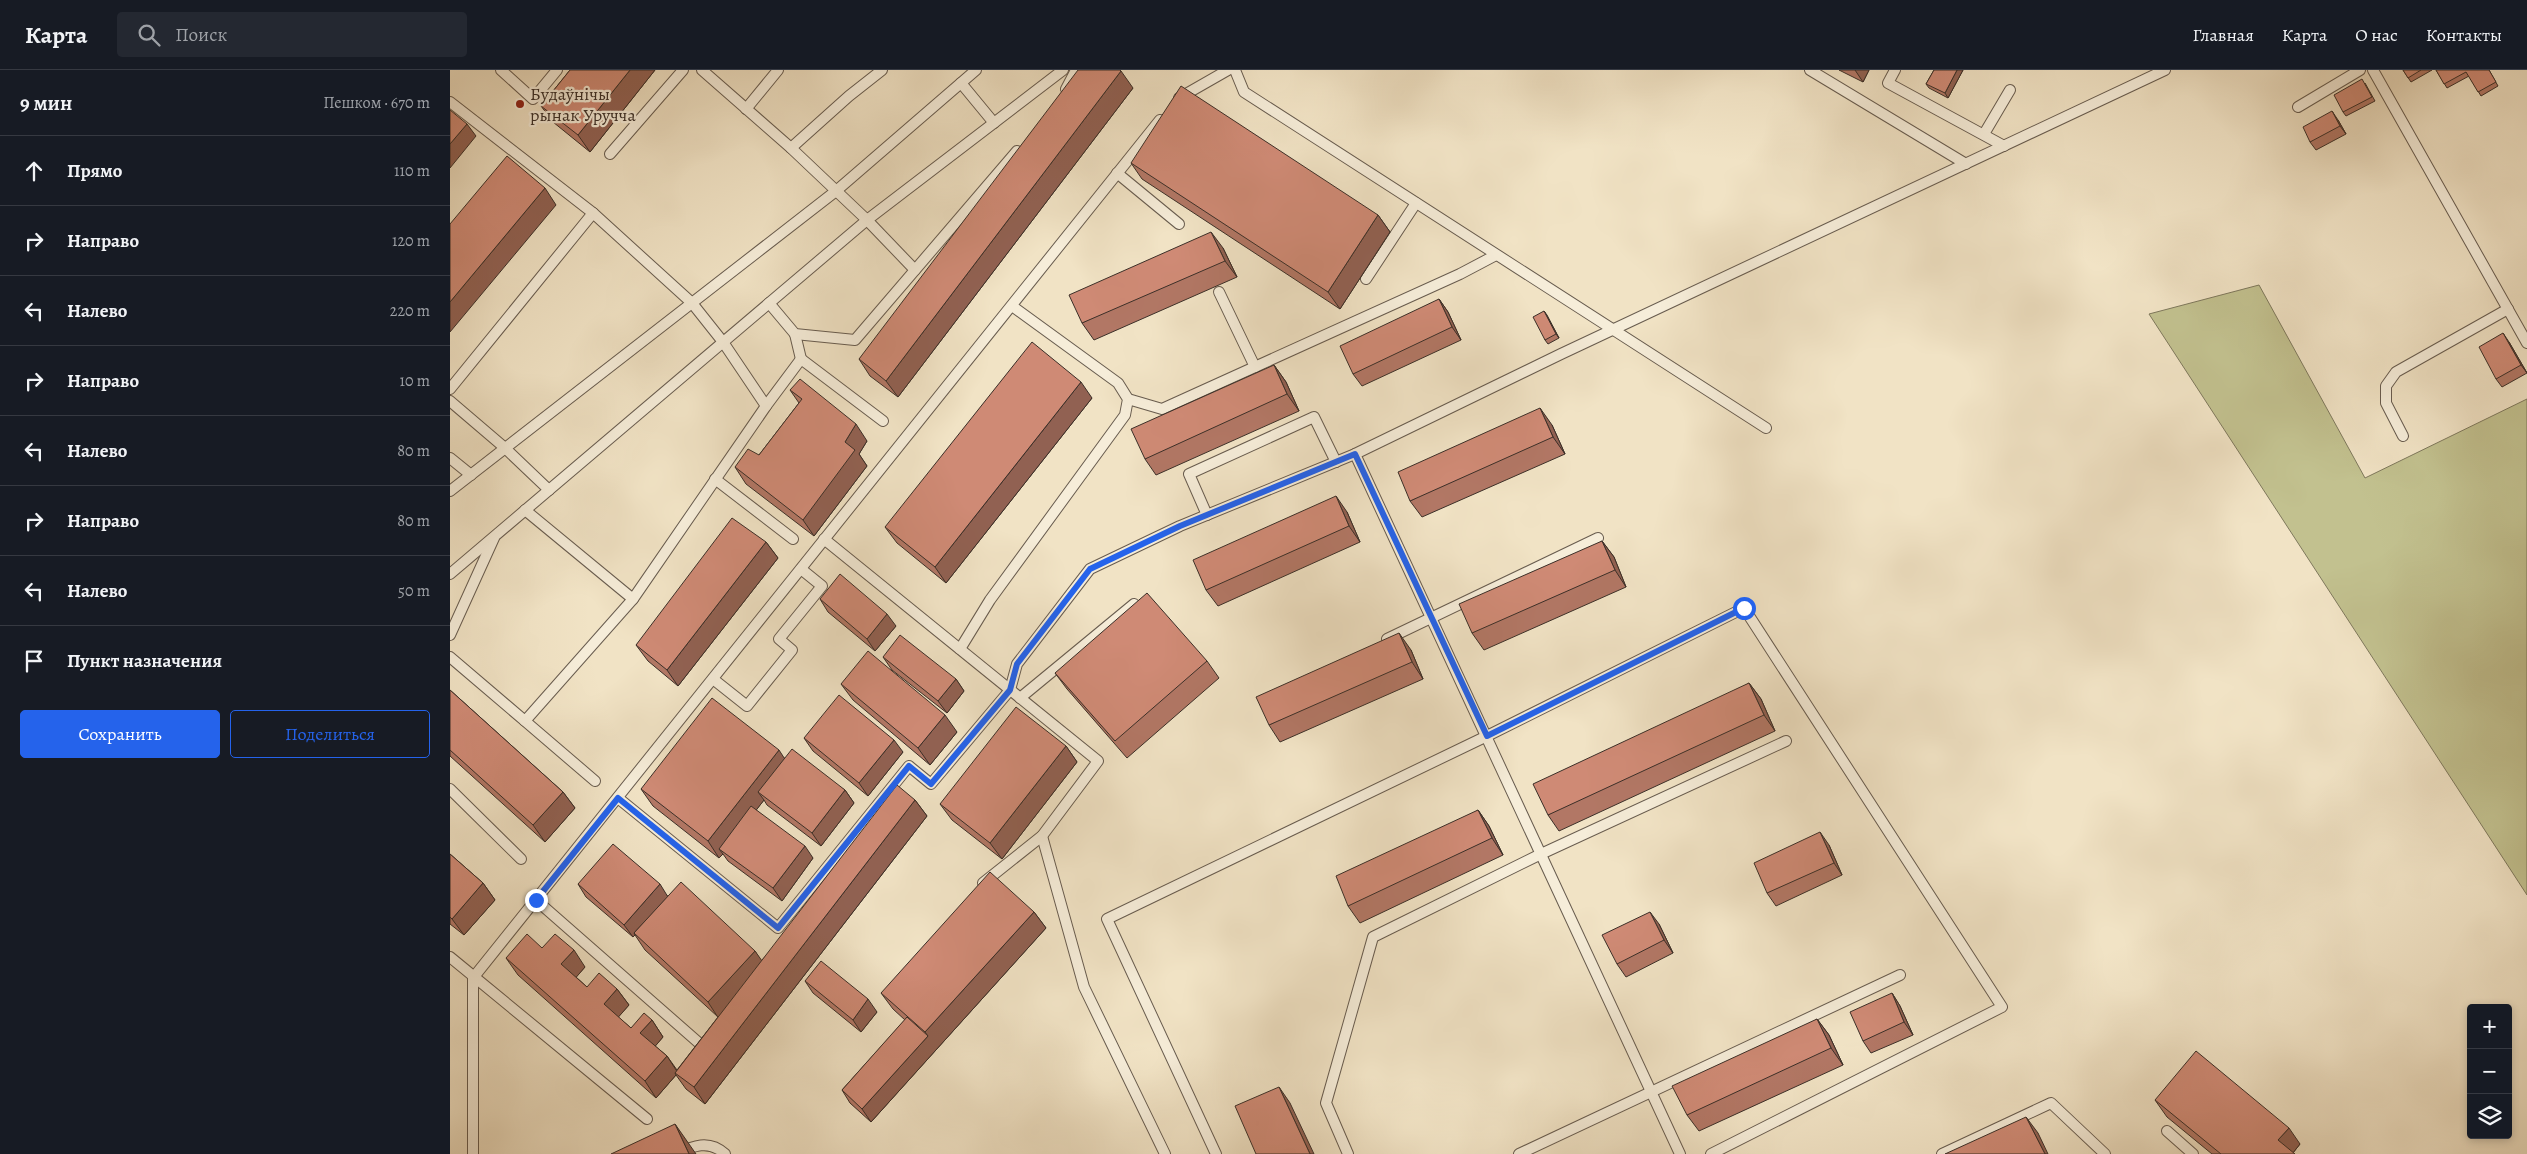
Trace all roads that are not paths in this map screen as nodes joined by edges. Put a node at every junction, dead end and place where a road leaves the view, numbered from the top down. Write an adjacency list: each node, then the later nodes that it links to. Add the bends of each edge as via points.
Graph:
1 (501, 70): 2 (lane, via 533,99)
2 (556, 70)
3 (683, 70): 28 (lane)
4 (702, 70): 22 (lane)
5 (778, 70): 22 (lane)
6 (976, 70): 17 (lane)
7 (1063, 70): 23 (lane)
8 (1076, 70): 20 (lane)
9 (1228, 70): 30 (lane, via 1181,95)
10 (1235, 70): 32 (lane, via 1244,92)
11 (1810, 70): 29 (lane)
12 (1895, 70): 24 (lane, via 1888,83)
13 (2165, 70): 26 (lane)
14 (2360, 70): 21 (lane)
15 (2373, 70): 43 (lane)
16 (875, 72): 27 (lane)
17 (961, 83): 23 (lane); 31 (lane)
18 (2010, 90): 24 (lane)
19 (450, 102): 33 (lane)
20 (1060, 102)
21 (2298, 107)
22 (746, 109): 27 (lane)
23 (994, 123): 34 (lane)
24 (1984, 134): 26 (lane)
25 (1022, 146): 37 (lane)
26 (2004, 146): 29 (lane)
27 (791, 148): 31 (lane)
28 (610, 154)
29 (1966, 164): 44 (lane)
30 (1117, 173): 35 (lane); 42 (lane)
31 (836, 192): 34 (lane); 40 (lane)
32 (1416, 203): 36 (lane); 38 (lane)
33 (593, 213): 40 (lane); 50 (lane)
34 (867, 220): 37 (lane); 41 (lane)
35 (1179, 224)
36 (1496, 255): 44 (lane); 49 (lane)
37 (915, 270): 45 (lane, via 855,340)
38 (1366, 279)
39 (1219, 292): 49 (lane)
40 (692, 303): 46 (lane); 57 (lane)
41 (769, 303): 45 (lane); 46 (lane)
42 (1012, 306): 51 (lane, via 1118,383); 70 (lane)
43 (2508, 309): 47 (lane); 56 (lane, via 2396,372 2386,386 2386,403)
44 (1613, 330): 55 (lane); 58 (lane)
45 (795, 334): 48 (lane)
46 (723, 342): 53 (lane); 63 (lane)
47 (2527, 343)
48 (802, 359): 53 (lane); 54 (lane)
49 (1255, 367): 51 (lane, via 1162,409)
50 (450, 389)
51 (1128, 399): 78 (lane, via 1125,415 990,600)
52 (450, 401): 57 (lane)
53 (766, 406): 62 (lane)
54 (884, 421)
55 (1766, 428)
56 (2403, 436)
57 (505, 448): 61 (lane); 63 (lane)
58 (1355, 454): 60 (lane); 75 (lane)
59 (450, 458): 61 (lane)
60 (1336, 462): 66 (lane); 66 (lane, via 1314,417 1189,474)
61 (471, 475): 64 (lane)
62 (715, 479): 68 (lane); 73 (lane)
63 (548, 490): 65 (lane)
64 (450, 491)
65 (525, 510): 67 (lane); 73 (lane)
66 (1208, 515): 81 (lane, via 1090,569 1017,664)
67 (496, 535): 72 (lane); 76 (lane)
68 (793, 538)
69 (1598, 538): 75 (lane)
70 (824, 539): 71 (lane); 78 (lane)
71 (801, 569): 80 (lane); 80 (lane, via 822,586 779,639 792,650 747,706)
72 (450, 574)
73 (633, 599): 83 (lane)
74 (1134, 604): 82 (lane)
75 (1431, 618): 77 (lane); 84 (lane)
76 (450, 635)
77 (1377, 644)
78 (960, 649): 81 (lane)
79 (450, 657): 83 (lane)
80 (713, 678): 88 (lane)
81 (1010, 690): 82 (lane); 88 (lane, via 931,784 909,766 778,928)
82 (1020, 698): 89 (lane, via 1098,761)
83 (525, 721): 86 (lane)
84 (1487, 736): 90 (lane); 105 (lane, via 1107,918); 109 (lane, via 1744,608 2002,1008)
85 (1786, 741): 90 (lane)
86 (595, 781)
87 (450, 789): 91 (lane)
88 (618, 798): 93 (lane)
89 (1042, 836): 92 (lane); 104 (lane, via 1084,987)
90 (1541, 854): 98 (lane); 106 (lane, via 1373,937 1326,1103)
91 (521, 859)
92 (976, 889)
93 (536, 900): 96 (lane); 97 (lane)
94 (450, 958): 96 (lane)
95 (1900, 975): 98 (lane)
96 (473, 978): 99 (lane); 101 (lane)
97 (699, 1043)
98 (1651, 1092): 107 (lane); 108 (lane)
99 (647, 1119)
100 (2167, 1131): 112 (lane)
101 (473, 1154)
102 (675, 1154): 103 (lane, via 698,1144 717,1146)
103 (725, 1154)
104 (1165, 1154)
105 (1216, 1154)
106 (1348, 1154)
107 (1519, 1154)
108 (1680, 1154)
109 (1711, 1154)
110 (1942, 1154): 111 (lane, via 2051,1103)
111 (2105, 1154)
112 (2193, 1154)

